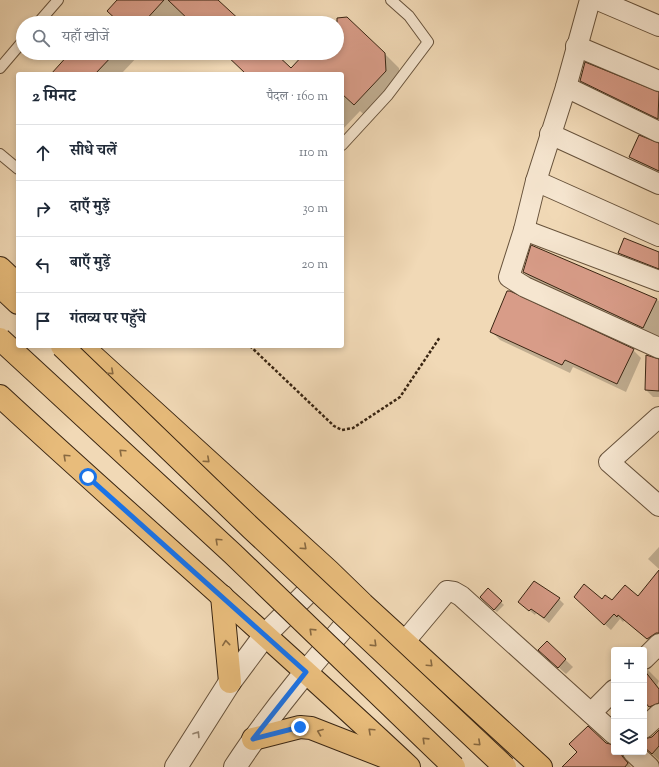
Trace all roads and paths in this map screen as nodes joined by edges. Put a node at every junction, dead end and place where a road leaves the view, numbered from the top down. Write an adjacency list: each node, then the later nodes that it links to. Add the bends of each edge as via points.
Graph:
1 (58, 0): 5 (lane)
2 (391, 0): 14 (lane, via 409,16 428,42 388,95)
3 (590, 0): 7 (street)
4 (598, 0): 6 (street)
5 (44, 16)
6 (659, 26)
7 (576, 46): 10 (street); 11 (street)
8 (16, 49): 9 (lane)
9 (0, 68)
10 (659, 81)
11 (566, 87): 12 (street); 13 (street)
12 (659, 132)
13 (550, 134): 17 (street); 18 (street)
14 (344, 143)
15 (0, 154): 16 (lane)
16 (16, 167)
17 (536, 181): 19 (street); 20 (street)
18 (659, 184)
19 (524, 230): 22 (street); 31 (street, via 509,277 525,287)
20 (659, 236)
21 (0, 268): 23 (main road)
22 (659, 281)
23 (16, 283)
24 (0, 286): 25 (main road)
25 (16, 301)
26 (440, 337): 30 (path, via 400,397 353,428 342,430 334,426)
27 (0, 339): 54 (main road, one-way to 27, bridge, via 233,554)
28 (64, 348): 55 (main road, one-way to 55, bridge)
29 (84, 348): 35 (main road, one-way to 35)
30 (252, 348)
31 (659, 348)
32 (0, 396): 36 (main road, one-way to 32)
33 (659, 417): 34 (street, via 609,462)
34 (657, 501)
35 (329, 571): 37 (main road); 38 (street)
36 (222, 596): 38 (main road); 43 (main road, one-way to 36)
37 (363, 604): 39 (main road); 42 (street)
38 (265, 635): 42 (main road); 43 (street)
39 (405, 641): 45 (street, via 447,591 454,592); 56 (main road, one-way to 56)
40 (659, 644): 41 (street)
41 (647, 656)
42 (306, 672): 49 (street); 53 (main road, one-way to 42)
43 (230, 682): 51 (street, one-way to 43)
44 (611, 693): 45 (street)
45 (591, 713): 48 (street)
46 (659, 714): 47 (street)
47 (647, 725)
48 (611, 731)
49 (253, 739): 52 (street); 53 (main road, one-way to 49, via 311,728 300,727)
50 (636, 755): 57 (street)
51 (176, 767)
52 (235, 767)
53 (409, 767)
54 (454, 767)
55 (505, 767)
56 (541, 767)
57 (649, 767)

